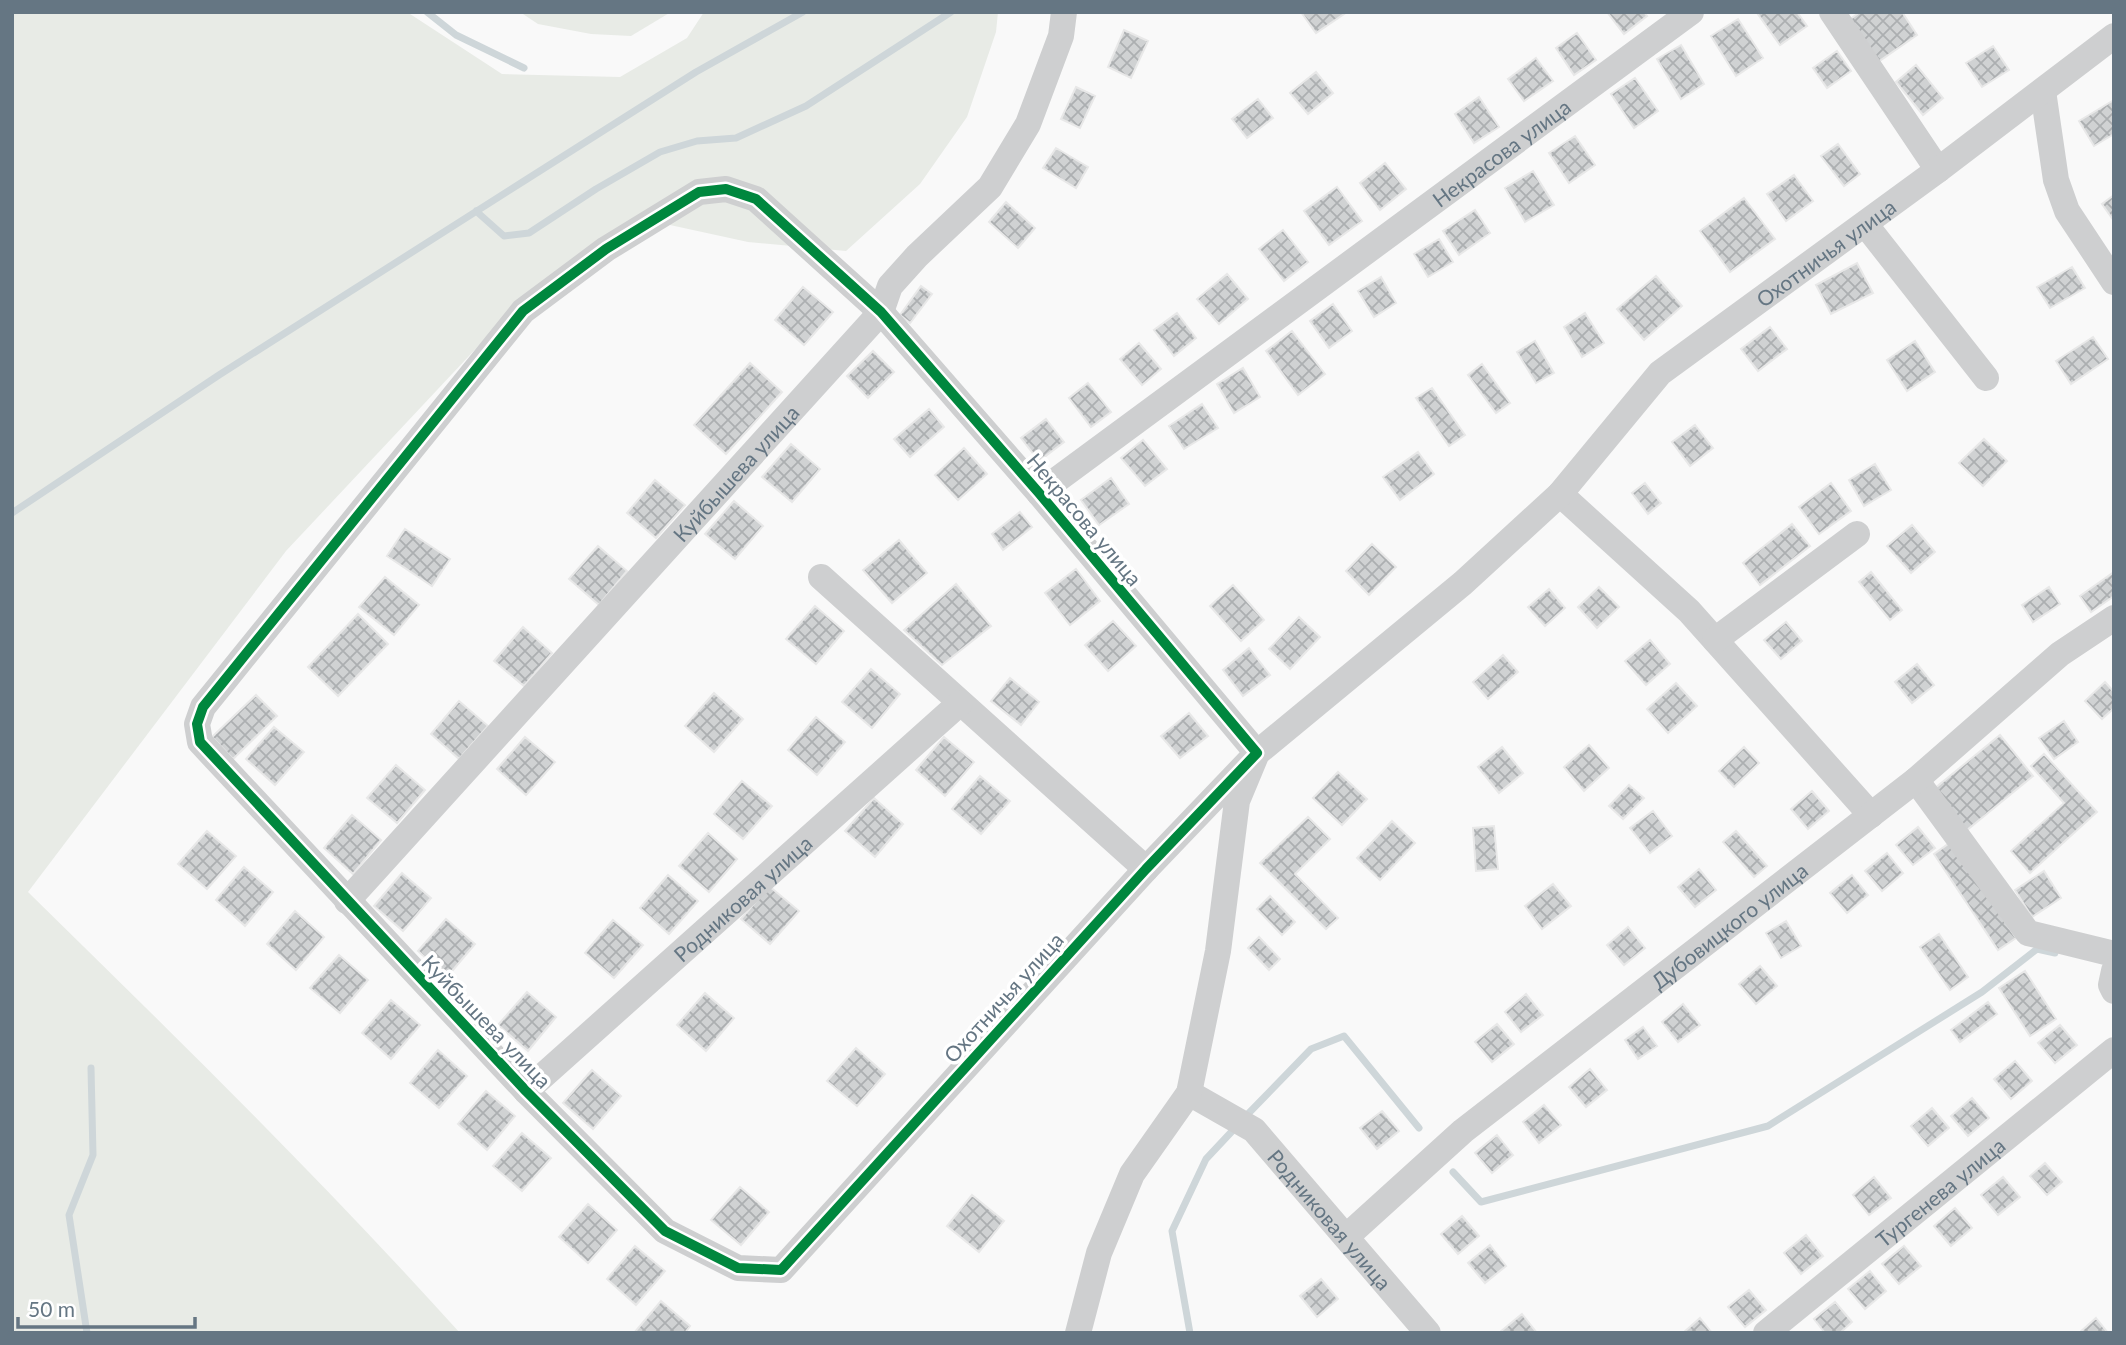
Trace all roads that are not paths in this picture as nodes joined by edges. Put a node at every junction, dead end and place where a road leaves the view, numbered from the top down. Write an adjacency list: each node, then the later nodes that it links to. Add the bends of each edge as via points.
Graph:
1 (1064, 12): 9 (street, Куйбышева улица, via 1061,36 1028,124 990,187 890,286)
2 (1692, 12): 11 (street, Некрасова улица)
3 (1832, 12): 6 (street)
4 (2114, 36): 5 (street, Охотничья улица)
5 (2043, 91): 6 (street, Охотничья улица); 8 (street, via 2056,180 2067,211)
6 (1938, 170): 7 (street, Охотничья улица)
7 (1865, 224): 10 (street); 12 (street, Охотничья улица, via 1660,373)
8 (2114, 282)
9 (881, 312): 11 (street, Некрасова улица); 18 (street, Некрасова улица, via 756,199 726,189 699,192 606,249 523,311 203,707 197,724); 23 (street, Куйбышева улица)
10 (1986, 378)
11 (1039, 493): 19 (street, Некрасова улица)
12 (1560, 494): 16 (street); 19 (street, Охотничья улица, via 1463,583)
13 (1857, 534): 16 (street)
14 (821, 577): 17 (street)
15 (2114, 618): 20 (street, Дубовицкого улица, via 2060,654)
16 (1715, 640): 21 (street)
17 (960, 703): 22 (street); 26 (street, Родниковая улица)
18 (200, 742): 23 (street, Куйбышева улица)
19 (1257, 753): 22 (street, Охотничья улица); 27 (street, Охотничья улица, via 1237,800 1218,951)
20 (1916, 780): 21 (street, Дубовицкого улица); 24 (street, via 2028,933)
21 (1871, 815): 28 (street, Дубовицкого улица, via 1463,1131)
22 (1146, 869): 29 (street, Охотничья улица)
23 (347, 901): 26 (street, Куйбышева улица)
24 (2114, 954)
25 (2114, 1050): 32 (street, Тургенева улица)
26 (526, 1091): 29 (street, Куйбышева улица, via 665,1231 738,1268)
27 (1189, 1093): 28 (street, Родниковая улица, via 1254,1130); 30 (street, Охотничья улица, via 1132,1174 1099,1253)
28 (1346, 1237): 31 (street, Родниковая улица)
29 (781, 1270)
30 (1078, 1333)
31 (1428, 1333)
32 (1766, 1333)

